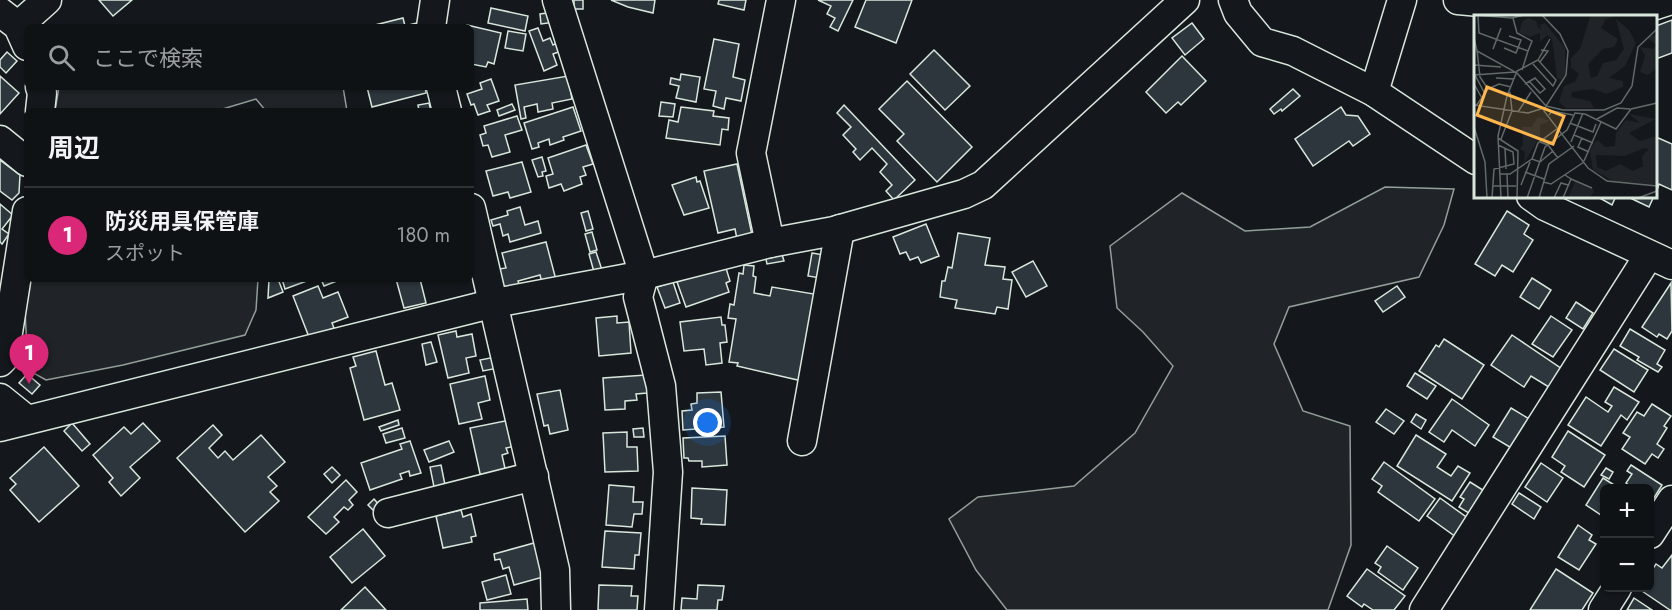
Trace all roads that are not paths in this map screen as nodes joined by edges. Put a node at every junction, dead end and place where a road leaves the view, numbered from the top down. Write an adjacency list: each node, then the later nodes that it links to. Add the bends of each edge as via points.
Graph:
1 (47, 0): 11 (street)
2 (435, 0): 10 (street)
3 (557, 0): 27 (street)
4 (781, 0): 24 (street, via 751,153)
5 (1185, 0): 23 (street, via 983,185 964,194)
6 (1233, 0): 14 (street, via 1238,13 1262,42 1293,51)
7 (1402, 0): 14 (street)
8 (1458, 0): 9 (street, via 1634,12)
9 (1671, 0)
10 (431, 24)
11 (15, 28)
12 (41, 90): 15 (street)
13 (442, 90): 16 (street)
14 (1374, 92): 18 (street)
15 (40, 108)
16 (446, 108)
17 (0, 140): 19 (street)
18 (1474, 159)
19 (24, 160)
20 (1534, 198): 25 (street)
21 (24, 220): 26 (street)
22 (474, 220): 28 (street)
23 (840, 229): 24 (street); 32 (street)
24 (770, 243): 27 (street)
25 (1660, 260): 38 (street)
26 (9, 263): 29 (street, via 4,358)
27 (644, 275): 28 (street); 37 (street, via 638,297 661,386 668,472)
28 (495, 303): 31 (street); 33 (street)
29 (0, 362)
30 (0, 398): 31 (street)
31 (13, 423)
32 (802, 441)
33 (534, 476): 34 (street); 36 (street, via 555,570)
34 (388, 513)
35 (1615, 592): 39 (street)
36 (556, 610)
37 (659, 610)
38 (1424, 610)
39 (1604, 610)

